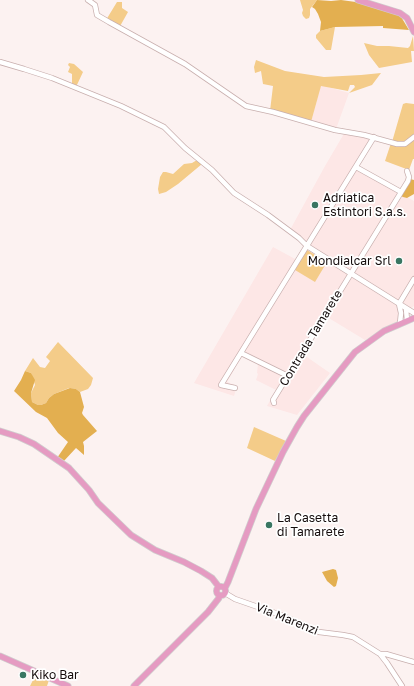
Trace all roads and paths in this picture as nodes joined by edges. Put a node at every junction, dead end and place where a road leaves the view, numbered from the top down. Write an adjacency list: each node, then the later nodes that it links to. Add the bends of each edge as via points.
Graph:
1 (88, 0): 6 (street, via 95,5 97,15 185,64 246,106)
2 (358, 0): 3 (main road, via 398,12 408,20)
3 (413, 30)
4 (0, 62): 10 (street, via 52,78 164,127 234,193 268,215)
5 (414, 137): 6 (street, via 402,145)
6 (374, 138): 7 (street)
7 (356, 167): 9 (street); 10 (street)
8 (407, 171): 9 (street, Contrada Tamarete, via 408,181)
9 (401, 192): 11 (street, Contrada Tamarete)
10 (307, 246): 11 (street); 20 (street)
11 (350, 274): 13 (street); 21 (street, Contrada Tamarete)
12 (414, 279): 13 (street)
13 (399, 304): 14 (street); 15 (street)
14 (406, 309): 16 (street); 18 (street)
15 (402, 313): 18 (street); 19 (street)
16 (414, 313)
17 (414, 318): 18 (main road)
18 (407, 320): 19 (main road)
19 (400, 323): 25 (main road, via 384,331 345,362 297,427 256,509 228,582)
20 (241, 353): 21 (street); 22 (street, via 221,385)
21 (288, 376): 23 (street, Contrada Tamarete, via 273,400)
22 (235, 388)
23 (274, 403)
24 (0, 431): 25 (main road, via 34,444 69,468 98,503 127,532 141,543 201,571 212,578)
25 (222, 591): 26 (street, Via Marenzi, via 235,599 319,632 353,637); 30 (main road, via 208,612)
26 (380, 654): 28 (street); 31 (street, Via Marenzi)
27 (0, 656): 29 (main road)
28 (414, 662)
29 (68, 686)
30 (134, 686)
31 (402, 686)

